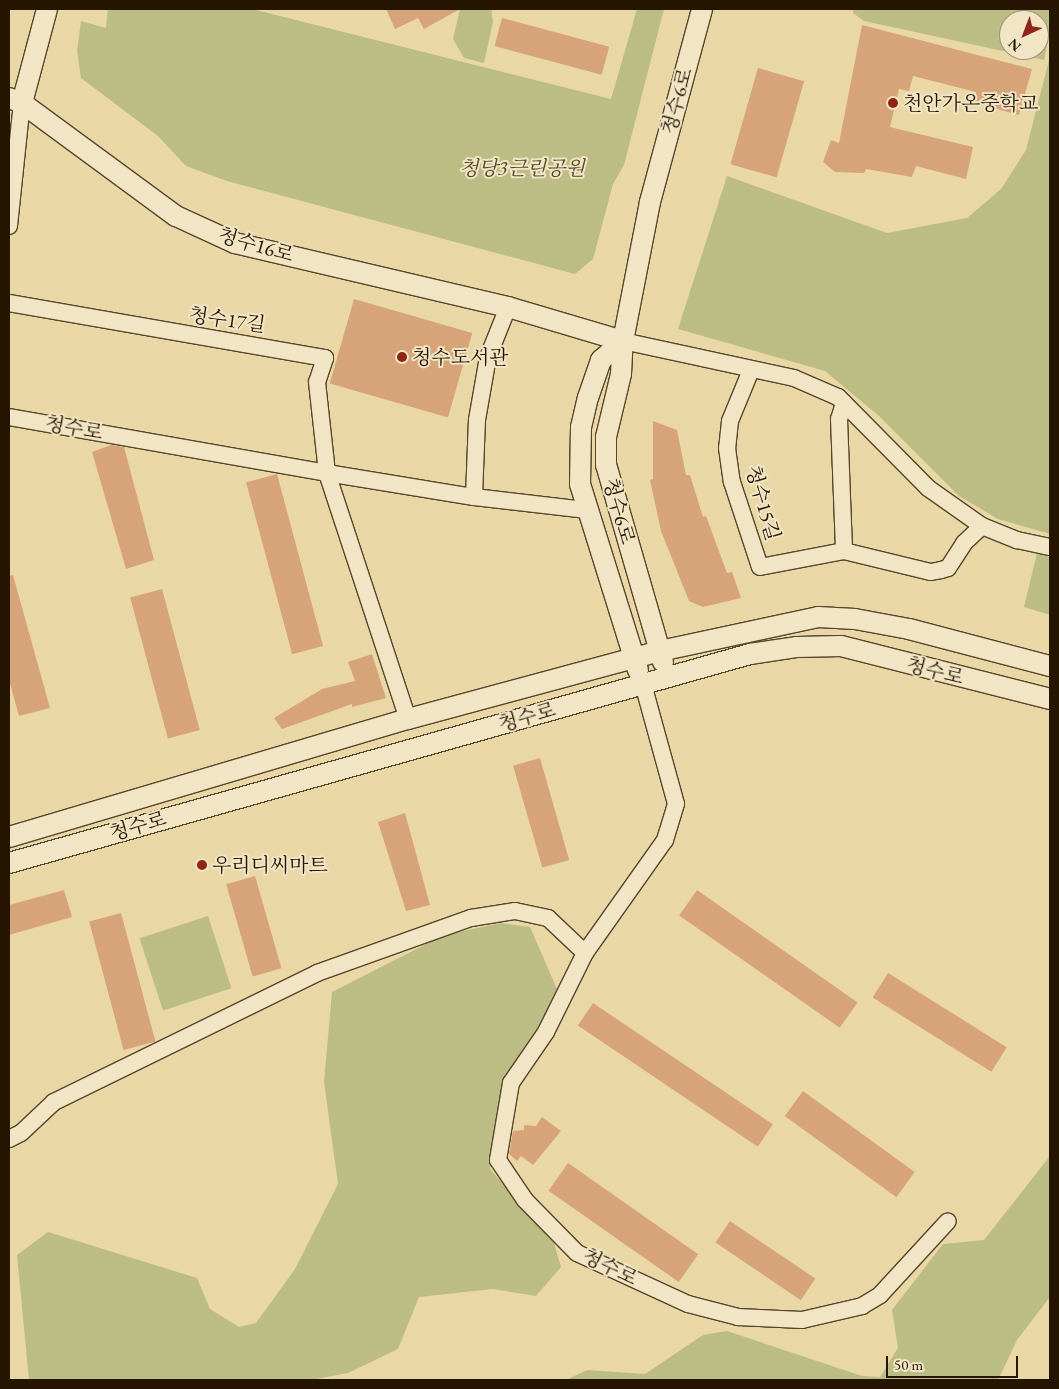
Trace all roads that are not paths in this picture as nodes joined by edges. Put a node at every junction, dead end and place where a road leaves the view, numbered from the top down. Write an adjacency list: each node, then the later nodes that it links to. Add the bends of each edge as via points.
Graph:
1 (47, 9): 3 (street)
2 (702, 9): 7 (street, 청수6로, via 650,202)
3 (16, 100): 4 (street); 6 (street, 청수16로, via 176,216 235,243)
4 (9, 219)
5 (9, 303): 11 (street, 청수17길, via 325,358 317,382)
6 (508, 307): 7 (street, 청수16로); 12 (street, via 488,357 477,420)
7 (623, 341): 8 (street); 13 (street, 청수6로, via 601,360 581,427 580,484); 17 (street, 청수6로, via 621,374 606,437 606,465)
8 (751, 370): 9 (street, via 794,378); 16 (street, 청수15길, via 741,387 730,421 728,448 732,482 760,567)
9 (844, 403): 14 (street, via 928,488); 16 (street, via 839,419)
10 (9, 418): 11 (street, 청수로)
11 (327, 473): 12 (street, 청수6로); 24 (street)
12 (474, 497): 13 (street, 청수6로)
13 (587, 510): 18 (street, 청수6로)
14 (982, 526): 15 (street, via 1017,540); 16 (street, 청수15길, via 964,543 948,568 931,572)
15 (1050, 547)
16 (844, 551)
17 (660, 651): 18 (street, 청수로); 19 (street, 청수로, via 818,617 855,619 909,629); 20 (street, 청수6로)
18 (634, 658): 21 (street, 청수6로); 24 (street, 청수로)
19 (1050, 666)
20 (668, 677): 21 (street, 청수로); 22 (street, 청수로, via 750,654 797,647 842,646); 23 (street, via 656,693)
21 (643, 684): 23 (street, 청수로); 26 (street, 청수로)
22 (1050, 699)
23 (652, 717): 27 (street, 청수로, via 676,804 665,840)
24 (408, 719): 25 (street, 청수로)
25 (9, 837)
26 (9, 863)
27 (585, 952): 28 (street, via 548,918 516,911 471,918 317,973 54,1102 21,1134); 29 (street, 청수로, via 546,1032 511,1083 498,1160 525,1200 577,1253 688,1304 738,1317 802,1320 862,1306 880,1295)
28 (9, 1139)
29 (948, 1221)

